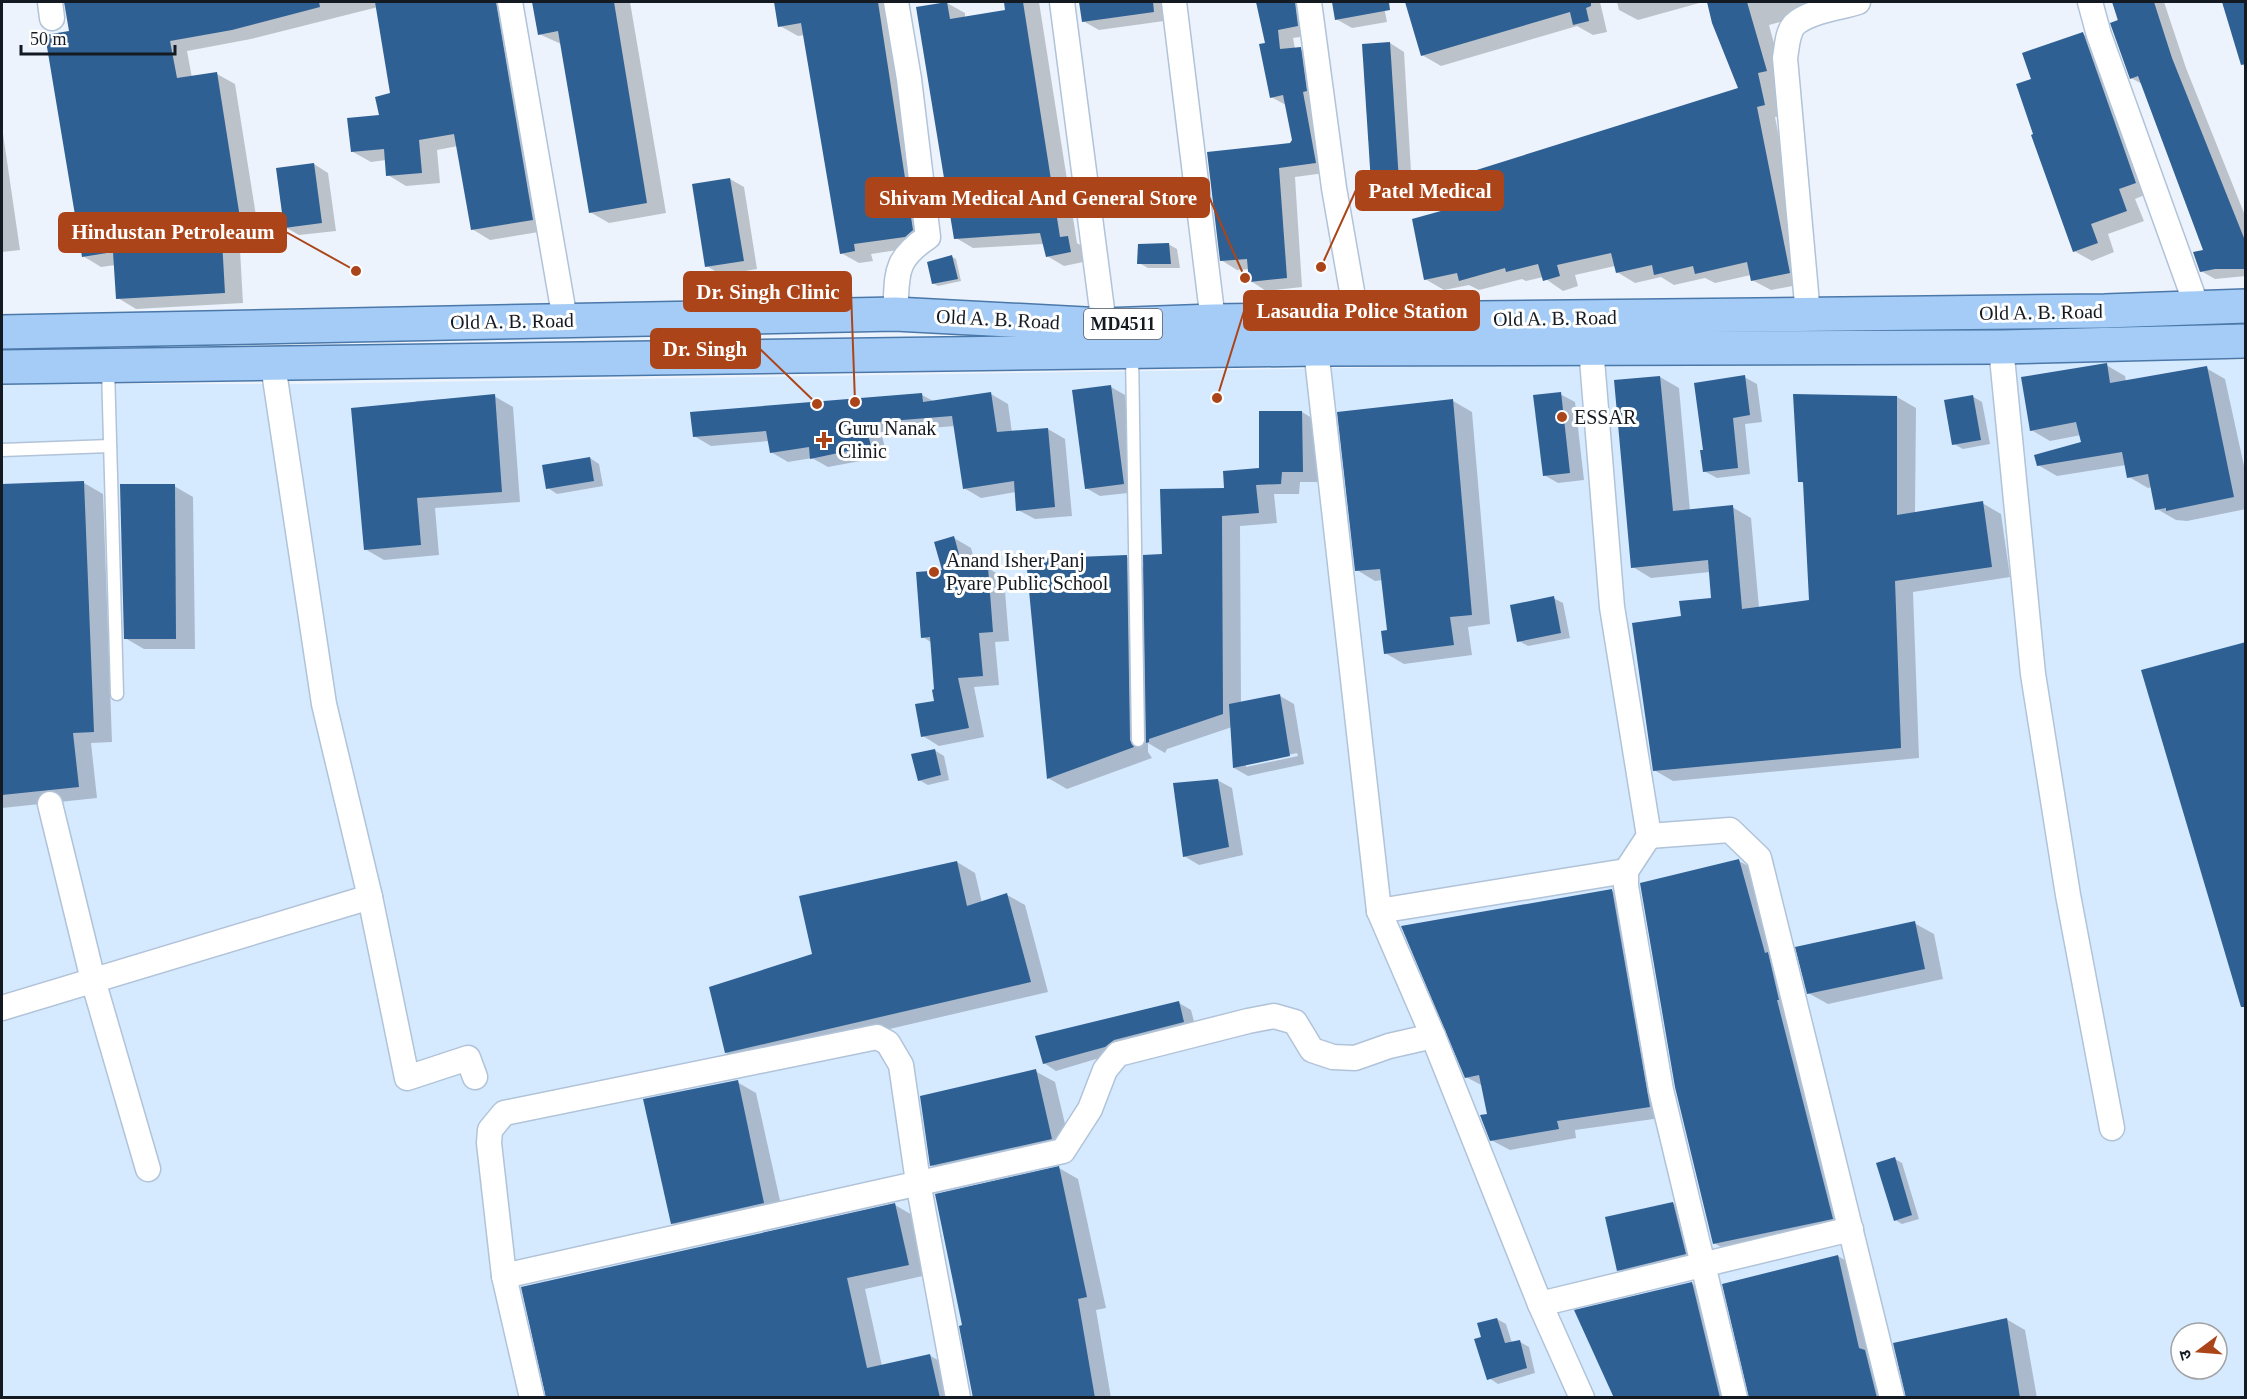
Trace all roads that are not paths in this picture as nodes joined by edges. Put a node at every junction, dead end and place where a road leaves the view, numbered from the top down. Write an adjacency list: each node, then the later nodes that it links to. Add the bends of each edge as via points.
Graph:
1 (510, 2): 12 (street)
2 (896, 2): 10 (street, via 928,237 907,252 898,266)
3 (1062, 2): 15 (street)
4 (1174, 2): 14 (street)
5 (1310, 2): 13 (street, via 1334,188)
6 (1858, 2): 11 (street, via 1807,17 1794,26 1788,37 1785,58)
7 (2090, 2): 9 (street)
8 (2246, 306): 9 (main road, Old A. B. Road / MD4511)
9 (2197, 307): 11 (main road, Old A. B. Road / MD4511)
10 (895, 314): 12 (main road, Old A. B. Road / MD4511); 15 (main road, Old A. B. Road / MD4511)
11 (1808, 315): 13 (main road, Old A. B. Road / MD4511)
12 (565, 320): 16 (main road, Old A. B. Road / MD4511)
13 (1357, 320): 14 (main road, Old A. B. Road / MD4511)
14 (1213, 321): 15 (main road, Old A. B. Road / MD4511)
15 (1104, 325)
16 (2, 332)
17 (2246, 341): 19 (main road, Old A. B. Road / MD4511)
18 (1591, 347): 19 (main road, Old A. B. Road / MD4511); 20 (main road, Old A. B. Road / MD4511); 30 (street, via 1612,607)
19 (2001, 347): 38 (street, via 2033,674 2068,896)
20 (1316, 350): 21 (main road, Old A. B. Road / MD4511); 33 (street)
21 (1132, 352): 23 (main road, Old A. B. Road / MD4511); 28 (lane)
22 (108, 365): 23 (main road, Old A. B. Road / MD4511); 24 (main road, Old A. B. Road / MD4511); 25 (lane)
23 (273, 365): 32 (street, via 324,704)
24 (2, 367)
25 (110, 446): 26 (lane); 27 (lane)
26 (2, 450)
27 (117, 694)
28 (1138, 740)
29 (50, 804): 34 (street)
30 (1648, 836): 31 (street); 41 (street, via 1730,830 1759,858)
31 (1626, 871): 33 (street); 42 (street, via 1636,954 1661,1090)
32 (370, 897): 34 (street); 37 (street, via 407,1078 468,1058)
33 (1379, 912): 36 (street)
34 (93, 980): 35 (street); 39 (street)
35 (2, 1008)
36 (1433, 1035): 40 (street, via 1355,1058 1333,1057 1312,1050 1295,1022 1274,1016 1118,1054 1104,1070 1090,1109 1063,1151); 44 (street)
37 (475, 1077)
38 (2112, 1128)
39 (148, 1169)
40 (918, 1182): 43 (street); 43 (street, via 900,1065 888,1043 877,1037 504,1113 490,1130 489,1143); 46 (street)
41 (1851, 1229): 42 (street); 49 (street)
42 (1704, 1265): 44 (street); 48 (street)
43 (504, 1276): 45 (street)
44 (1540, 1304): 47 (street)
45 (532, 1398)
46 (958, 1398)
47 (1582, 1398)
48 (1735, 1398)
49 (1892, 1398)

